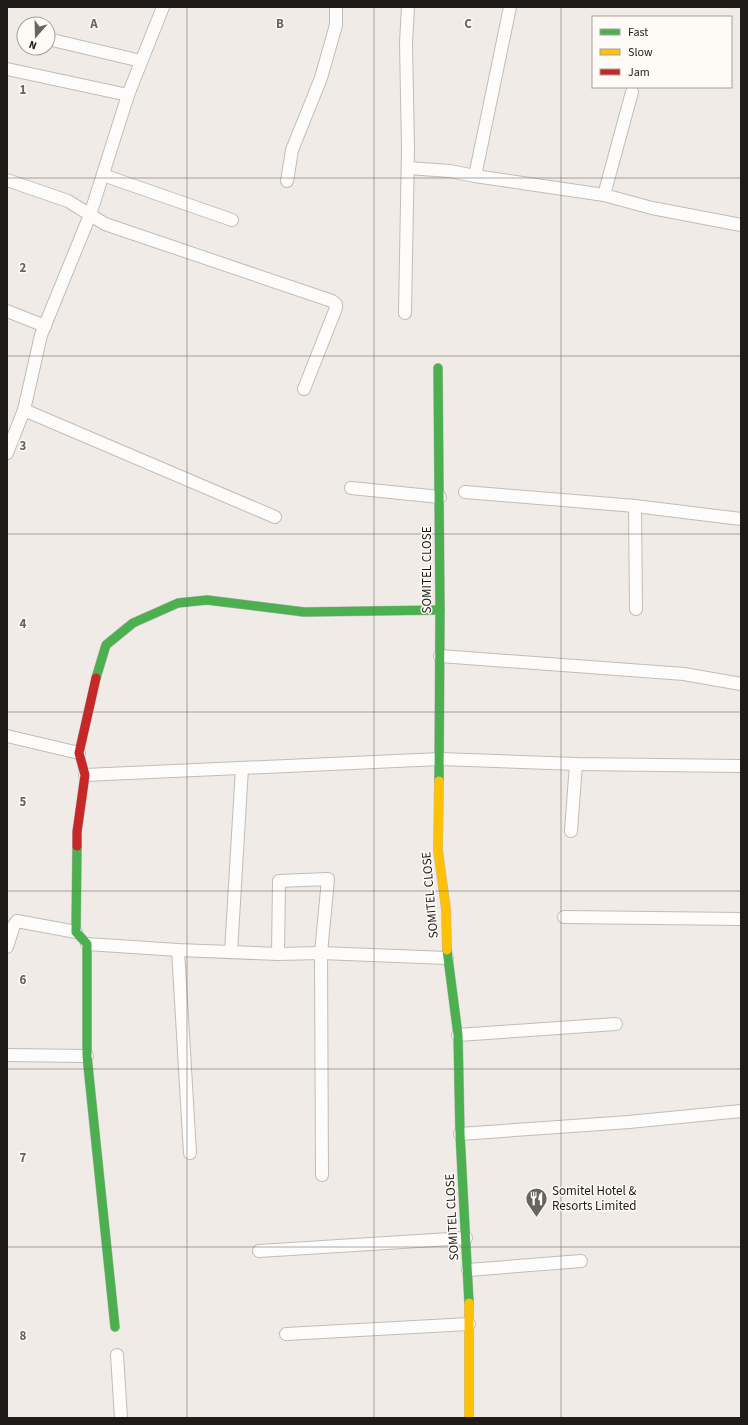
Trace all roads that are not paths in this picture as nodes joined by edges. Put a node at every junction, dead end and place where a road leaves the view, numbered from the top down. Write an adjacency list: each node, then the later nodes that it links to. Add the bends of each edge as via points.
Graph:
1 (163, 7): 6 (street)
2 (336, 7): 14 (street, via 336,25 321,78 292,150)
3 (408, 7): 10 (street)
4 (510, 7): 12 (street)
5 (56, 41): 6 (street)
6 (141, 61): 9 (street)
7 (7, 69): 9 (street)
8 (632, 92): 15 (street)
9 (128, 95): 11 (street)
10 (408, 168): 12 (street, via 450,171); 20 (street)
11 (103, 175): 16 (street); 17 (street)
12 (475, 176): 15 (street)
13 (7, 180): 16 (street, via 68,201)
14 (287, 181)
15 (604, 195): 18 (street, via 652,208)
16 (90, 215): 21 (street); 23 (street, via 105,224 336,304)
17 (232, 220)
18 (741, 225)
19 (7, 311): 21 (street)
20 (405, 313)
21 (45, 326): 24 (street)
22 (438, 368): 28 (street, SOMITEL CLOSE)
23 (304, 389)
24 (24, 410): 25 (street); 30 (street)
25 (7, 453)
26 (351, 488): 28 (street)
27 (465, 492): 29 (street)
28 (440, 497): 33 (street, SOMITEL CLOSE)
29 (635, 506): 31 (street); 32 (street)
30 (274, 517)
31 (741, 519)
32 (636, 609)
33 (440, 610): 34 (street, SOMITEL CLOSE); 37 (street, via 304,612 207,600 178,603 133,622 106,645)
34 (440, 656): 35 (street, via 684,674); 38 (street, SOMITEL CLOSE)
35 (741, 684)
36 (7, 736): 37 (street)
37 (78, 753): 42 (street)
38 (440, 759): 39 (street); 41 (street); 53 (street, SOMITEL CLOSE, via 438,850 446,909)
39 (576, 764): 40 (street); 43 (street)
40 (741, 766)
41 (242, 768): 42 (street); 50 (street)
42 (85, 775): 46 (street, via 77,832)
43 (571, 831)
44 (564, 918): 45 (street)
45 (741, 919)
46 (76, 932): 47 (street); 48 (street, via 17,921)
47 (87, 944): 49 (street); 57 (street)
48 (7, 947)
49 (178, 950): 50 (street); 60 (street)
50 (230, 952): 52 (street)
51 (321, 953): 52 (street); 52 (street, via 328,879 279,881); 53 (street); 61 (street)
52 (278, 954)
53 (447, 958): 55 (street, SOMITEL CLOSE)
54 (616, 1024): 55 (street)
55 (458, 1035): 59 (street, SOMITEL CLOSE)
56 (7, 1055): 57 (street)
57 (87, 1056): 67 (street)
58 (741, 1111): 59 (street)
59 (460, 1134): 62 (street, SOMITEL CLOSE)
60 (190, 1153)
61 (322, 1175)
62 (466, 1238): 63 (street); 65 (street, SOMITEL CLOSE)
63 (259, 1251)
64 (581, 1260): 65 (street)
65 (468, 1270): 66 (street, SOMITEL CLOSE)
66 (469, 1324): 68 (street); 71 (street, SOMITEL CLOSE)
67 (115, 1327)
68 (286, 1334)
69 (118, 1355): 70 (street)
70 (121, 1418)
71 (469, 1418)

